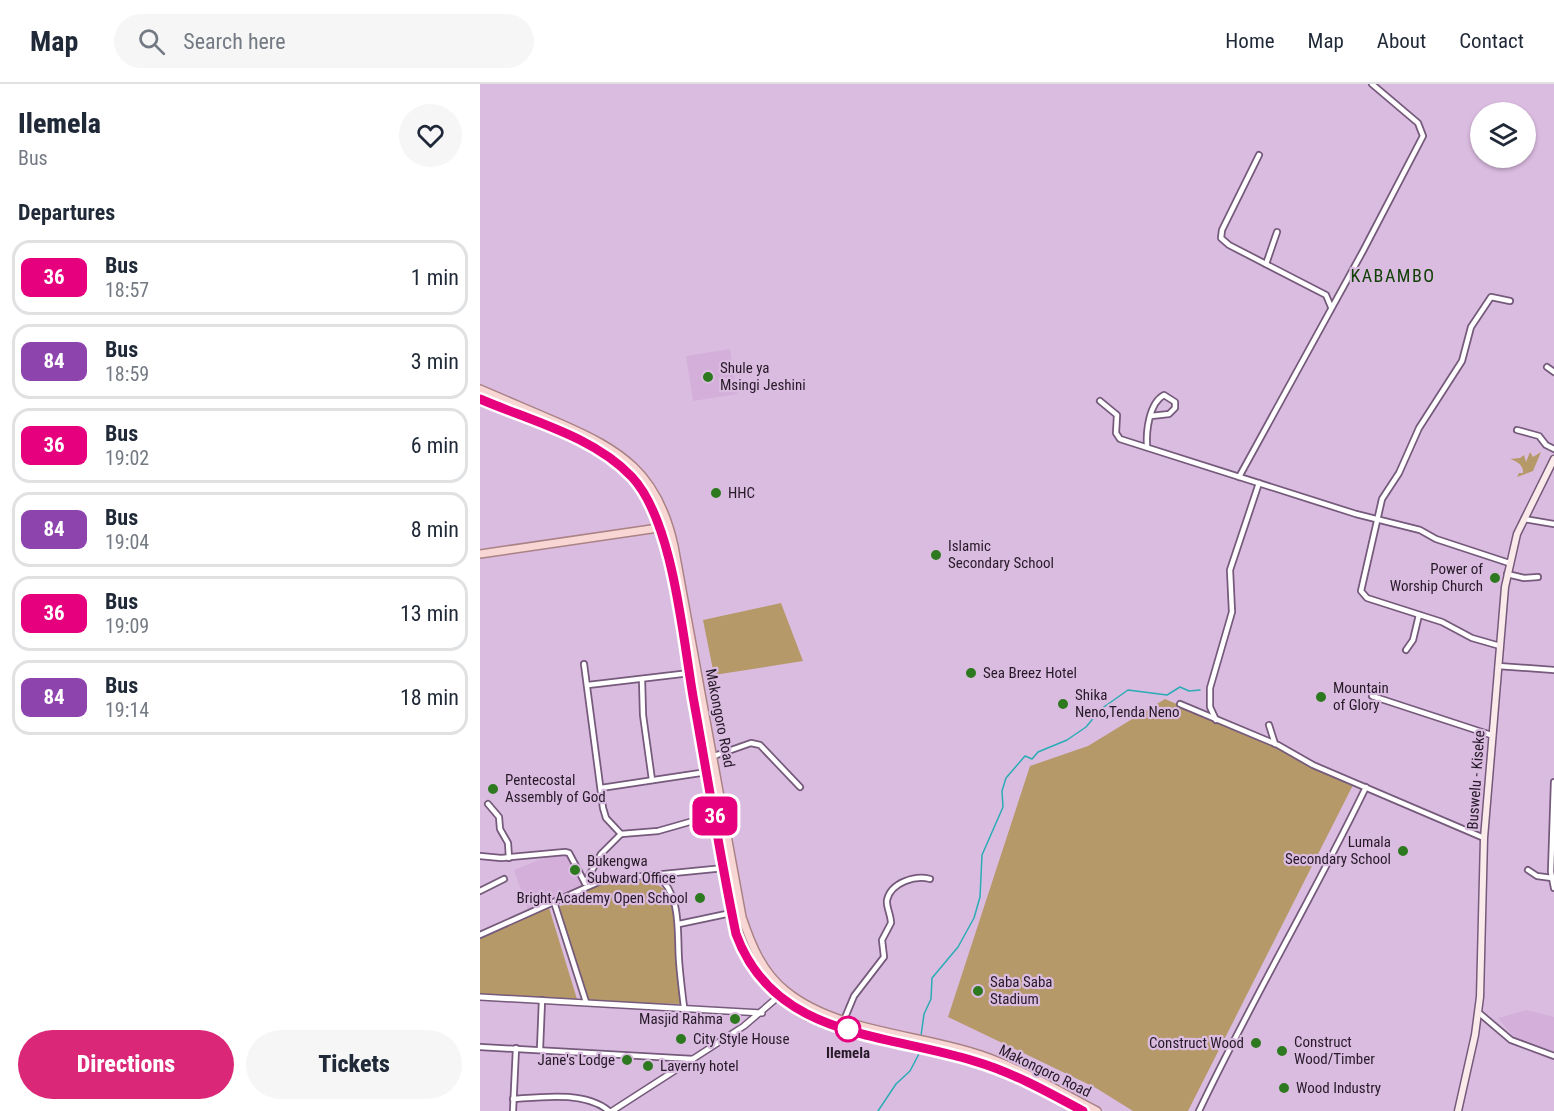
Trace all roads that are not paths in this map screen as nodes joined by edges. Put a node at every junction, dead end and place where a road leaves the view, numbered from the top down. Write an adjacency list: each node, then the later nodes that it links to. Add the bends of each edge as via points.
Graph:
1 (1372, 84): 6 (street, via 1418,123 1423,136)
2 (1259, 155): 4 (street, via 1220,235 1228,245)
3 (1277, 232): 4 (street)
4 (1266, 264): 6 (street, via 1326,295)
5 (1510, 301): 20 (street, via 1493,296 1475,321 1465,357 1419,428 1399,473 1382,499)
6 (1331, 307): 17 (street)
7 (1546, 367): 8 (street)
8 (1554, 372)
9 (480, 389): 22 (main road, Makongoro Road, via 619,453 649,482)
10 (480, 399): 23 (main road, Makongoro Road, via 573,438 611,459 642,489)
11 (1100, 401): 14 (street, via 1118,415 1118,437)
12 (1151, 416): 12 (street, via 1161,396 1174,402 1175,408 1169,414); 14 (street)
13 (1517, 430): 15 (street, via 1539,436)
14 (1147, 447): 17 (street)
15 (1554, 449)
16 (1554, 459): 19 (main road, Buswelu - Kiseke)
17 (1239, 477): 18 (street)
18 (1259, 483): 20 (street); 39 (street, via 1230,570 1233,612 1210,688 1210,707)
19 (1524, 519): 21 (street); 25 (main road, Buswelu - Kiseke)
20 (1379, 521): 25 (street, via 1420,530); 28 (street, via 1362,595)
21 (1554, 524)
22 (670, 526): 23 (main road); 43 (main road, Makongoro Road)
23 (661, 528): 24 (main road); 34 (main road, Makongoro Road)
24 (480, 554)
25 (1509, 563): 26 (main road, Buswelu - Kiseke)
26 (1507, 574): 27 (street); 29 (main road, Buswelu - Kiseke)
27 (1538, 577)
28 (1419, 615): 29 (street); 30 (street, via 1413,640)
29 (1500, 646): 32 (main road, Buswelu - Kiseke)
30 (1406, 650)
31 (584, 664): 36 (street)
32 (1498, 666): 33 (street); 41 (main road, Buswelu - Kiseke)
33 (1554, 670)
34 (690, 673): 35 (street); 44 (main road, Makongoro Road)
35 (642, 679): 36 (street); 45 (street)
36 (588, 685): 49 (street)
37 (1372, 696): 41 (street)
38 (1180, 704): 39 (street)
39 (1216, 720): 42 (street)
40 (1269, 725): 42 (street)
41 (1491, 735): 54 (main road, Buswelu - Kiseke)
42 (1275, 744): 48 (street)
43 (714, 756): 47 (street, via 751,743 760,745); 70 (main road, Makongoro Road, via 742,917 760,960)
44 (707, 772): 45 (street); 51 (main road, Makongoro Road)
45 (652, 780): 49 (street)
46 (1554, 782): 52 (street)
47 (800, 787)
48 (1366, 787): 54 (street); 91 (street)
49 (602, 788): 53 (street, via 606,818)
50 (488, 804): 56 (street, via 498,817)
51 (714, 815): 53 (street, via 658,831); 57 (main road, Makongoro Road)
52 (1554, 830): 60 (street)
53 (621, 834): 63 (street, via 601,854)
54 (1484, 838): 76 (main road, Buswelu - Kiseke)
55 (480, 856): 56 (street)
56 (509, 858): 63 (street, via 568,853)
57 (724, 868): 59 (street); 67 (main road, Makongoro Road)
58 (1528, 870): 60 (street)
59 (657, 875): 63 (street); 68 (street, via 668,888)
60 (1552, 878): 64 (street)
61 (504, 879): 65 (street)
62 (930, 879): 78 (street, via 914,878 889,895 886,903 891,923 882,940 884,957 854,996)
63 (585, 885): 66 (street)
64 (1554, 888)
65 (480, 891)
66 (554, 902): 69 (street); 74 (street)
67 (731, 913): 68 (street); 72 (main road, Makongoro Road, via 748,963)
68 (679, 924): 75 (street)
69 (480, 935)
70 (785, 991): 72 (street); 78 (main road, Makongoro Road)
71 (480, 998): 73 (street)
72 (779, 998): 77 (street); 79 (main road, Makongoro Road, via 819,1021)
73 (542, 1000): 74 (street); 83 (street)
74 (586, 1002): 75 (street)
75 (684, 1007): 77 (street)
76 (1478, 1012): 84 (street, via 1511,1040); 92 (main road, Buswelu - Kiseke)
77 (762, 1013): 85 (street)
78 (844, 1020): 79 (main road, Makongoro Road)
79 (913, 1041): 81 (main road, Makongoro Road)
80 (480, 1047): 82 (street)
81 (938, 1047): 89 (main road, Makongoro Road, via 999,1070); 90 (main road, Makongoro Road, via 1011,1066)
82 (516, 1048): 83 (street); 86 (street)
83 (540, 1049): 85 (street)
84 (1554, 1056)
85 (693, 1059): 88 (street)
86 (513, 1099): 87 (street); 88 (street, via 578,1099)
87 (513, 1111)
88 (610, 1111)
89 (1083, 1111)
90 (1097, 1111)
91 (1199, 1111)
92 (1458, 1111)

